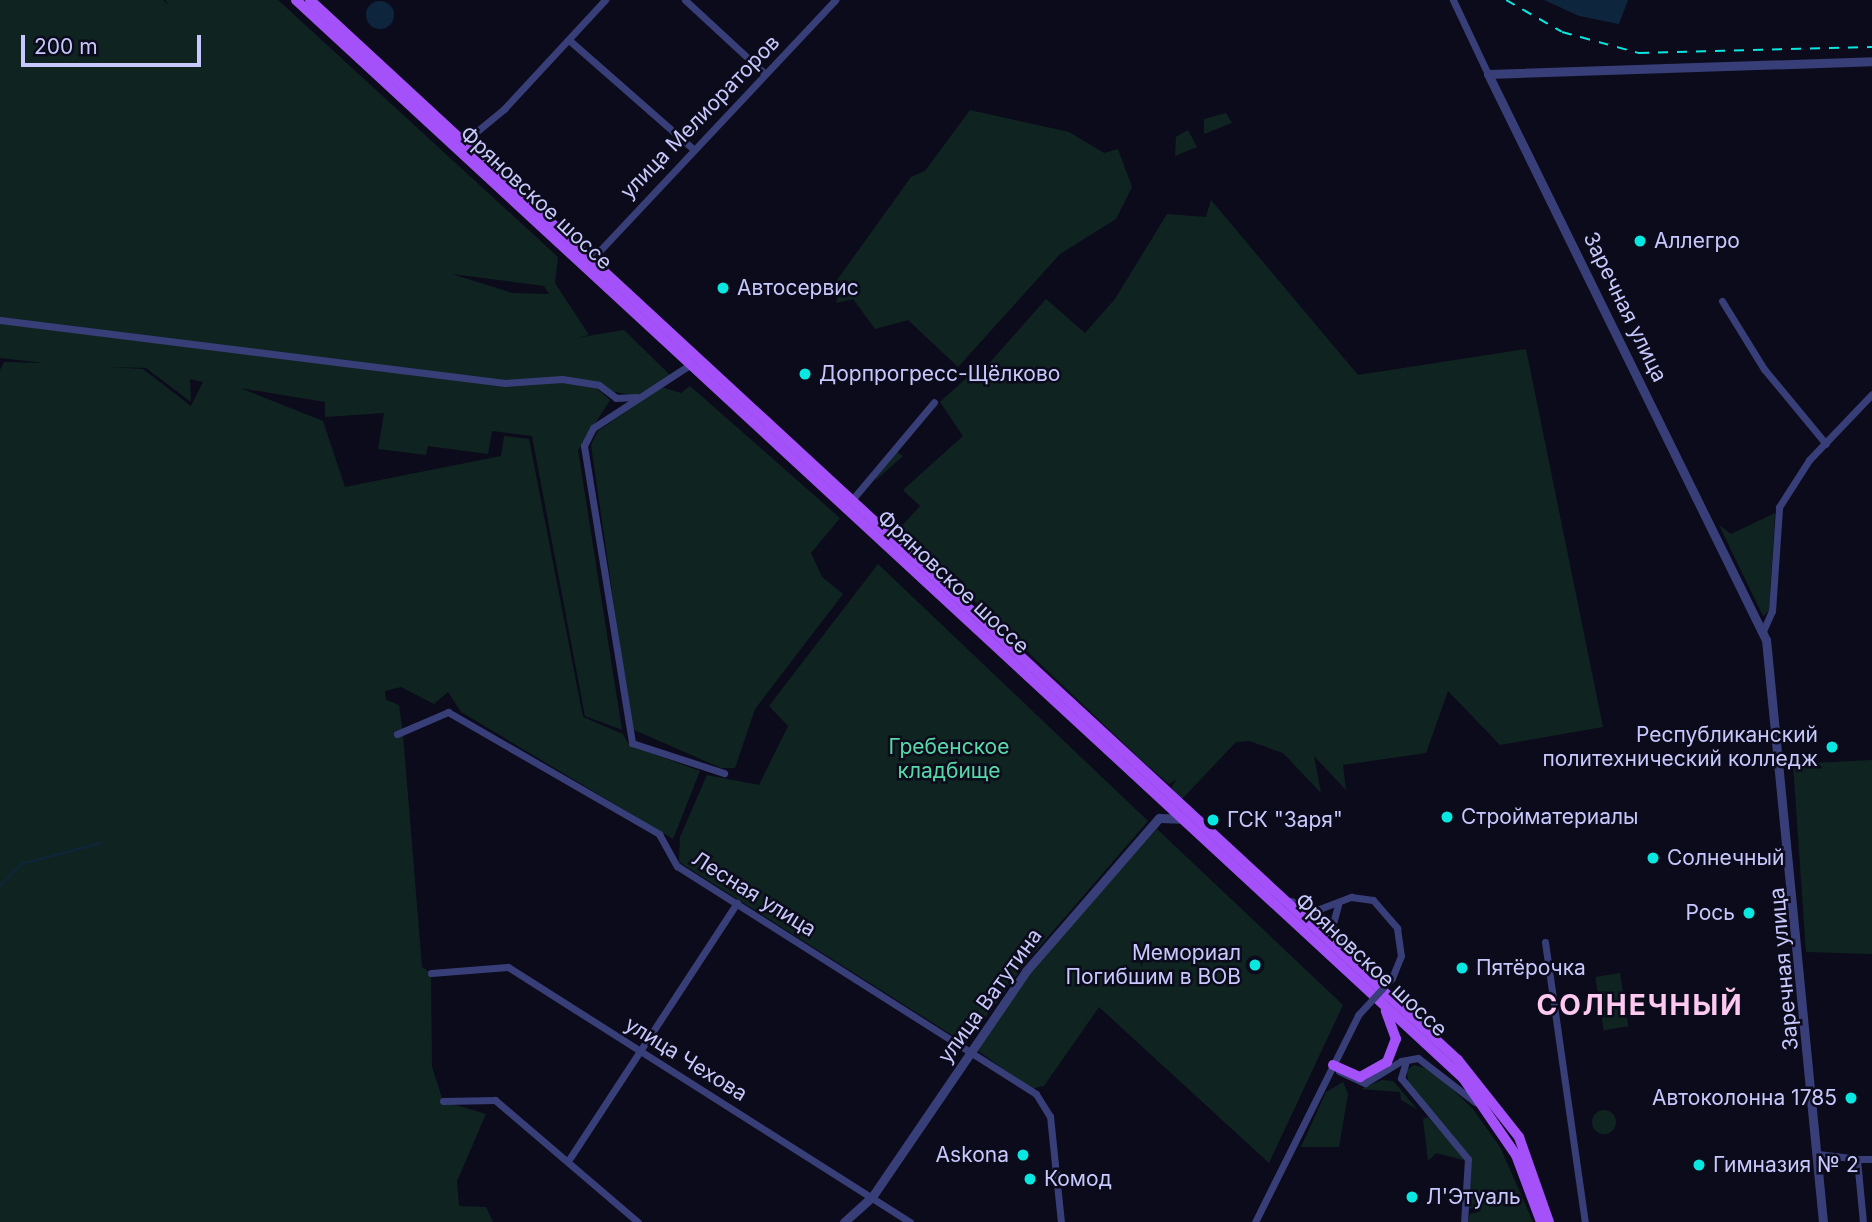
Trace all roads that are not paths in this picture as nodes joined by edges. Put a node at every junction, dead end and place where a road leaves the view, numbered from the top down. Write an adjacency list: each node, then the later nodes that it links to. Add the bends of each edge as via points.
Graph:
1 (296, 0): 16 (main road, Фряновское шоссе)
2 (310, 0): 11 (main road, Фряновское шоссе)
3 (606, 0): 7 (street)
4 (685, 0): 9 (street)
5 (835, 0): 9 (street, улица Мелиораторов)
6 (1453, 0): 10 (street, Заречная улица)
7 (569, 40): 11 (street); 12 (street)
8 (1872, 61): 10 (street)
9 (764, 74): 12 (street, улица Мелиораторов)
10 (1488, 74): 22 (street, Заречная улица)
11 (464, 142): 13 (main road, Фряновское шоссе)
12 (692, 148): 13 (street, улица Мелиораторов)
13 (591, 260): 21 (main road, Фряновское шоссе)
14 (1722, 301): 20 (street, via 1764,369)
15 (0, 320): 18 (street, via 506,383 562,379 599,385 616,398)
16 (688, 366): 18 (street); 25 (main road, Фряновское шоссе)
17 (1872, 394): 20 (street, Заречная улица)
18 (638, 397): 24 (street, via 593,428 584,446 629,731 632,743)
19 (934, 401): 21 (street)
20 (1826, 444): 22 (street, Заречная улица, via 1779,507 1772,611)
21 (851, 501): 28 (main road, Фряновское шоссе)
22 (1763, 631): 41 (street, Заречная улица)
23 (397, 734): 30 (street, Лесная улица, via 448,712 659,834 677,866)
24 (724, 773)
25 (1161, 800): 26 (street); 27 (main road, Фряновское шоссе)
26 (1158, 818): 27 (street); 35 (street, улица Ватутина, via 1026,971)
27 (1183, 819): 33 (main road, Фряновское шоссе)
28 (1271, 886): 29 (street, via 1314,911); 33 (main road, Фряновское шоссе)
29 (1344, 899): 33 (street, via 1332,918 1334,934); 37 (street, bridge, via 1366,896 1381,906 1397,928 1401,956 1392,978 1358,1015)
30 (737, 903): 34 (street); 35 (street, Лесная улица)
31 (1545, 942): 55 (street)
32 (432, 973): 34 (street, улица Чехова, via 508,967)
33 (1372, 986): 37 (main road, via 1395,1029 1393,1054 1365,1077); 42 (main road, Фряновское шоссе, via 1479,1095); 54 (main road, Фряновское шоссе, via 1505,1114 1541,1185)
34 (640, 1051): 43 (street); 46 (street, улица Чехова)
35 (970, 1052): 46 (street, улица Ватутина); 50 (street, Лесная улица, via 1023,1090 1036,1094 1050,1116)
36 (1412, 1058): 38 (street); 39 (street, via 1400,1070); 42 (street, via 1431,1063 1458,1086)
37 (1333, 1065): 38 (street, via 1355,1082); 51 (street)
38 (1383, 1076): 39 (street)
39 (1408, 1088): 52 (street, via 1468,1159)
40 (443, 1101): 43 (street, via 495,1100)
41 (1818, 1154): 44 (street); 56 (street, Заречная улица)
42 (1516, 1155): 53 (main road, Фряновское шоссе)
43 (570, 1158): 47 (street)
44 (1857, 1159): 45 (street); 57 (street)
45 (1872, 1159)
46 (872, 1197): 48 (street, улица Ватутина); 49 (street, улица Чехова)
47 (638, 1222)
48 (844, 1222)
49 (910, 1222)
50 (1061, 1222)
51 (1255, 1222)
52 (1464, 1222)
53 (1541, 1222)
54 (1549, 1222)
55 (1585, 1222)
56 (1823, 1222)
57 (1863, 1222)

